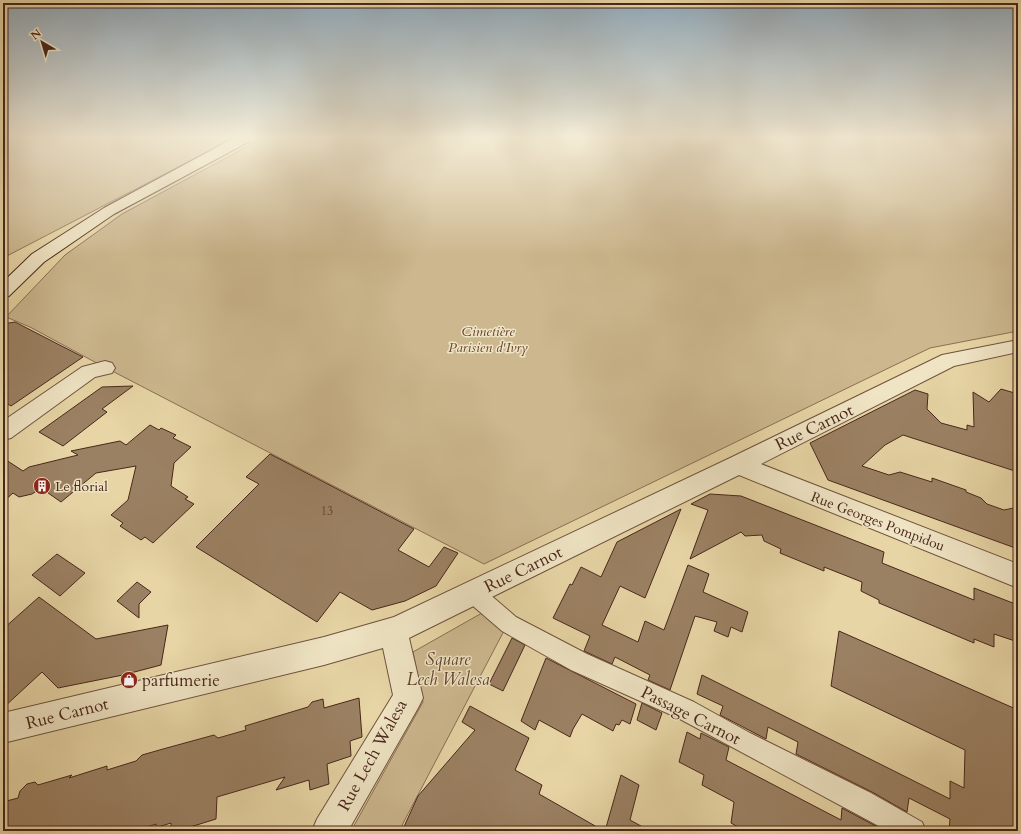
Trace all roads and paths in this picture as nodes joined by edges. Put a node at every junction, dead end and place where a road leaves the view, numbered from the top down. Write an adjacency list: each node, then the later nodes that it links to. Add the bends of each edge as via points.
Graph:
1 (172, 177): 2 (main road, via 109,211)
2 (58, 245): 3 (main road, via 38,258); 4 (main road)
3 (3, 292)
4 (3, 302)
5 (1018, 346): 8 (street, Rue Carnot, via 950,360)
6 (105, 368): 7 (street, via 89,372)
7 (3, 432)
8 (738, 465): 9 (street, Rue Georges Pompidou); 10 (street, Rue Carnot)
9 (1018, 576)
10 (473, 593): 11 (street, Rue Carnot, via 418,621); 14 (street, Passage Carnot, via 509,624 579,662 686,710)
11 (394, 630): 12 (street, Rue Carnot, via 324,651); 13 (street, Rue Lech Walesa, via 408,698)
12 (3, 728)
13 (329, 831)
14 (913, 831)

